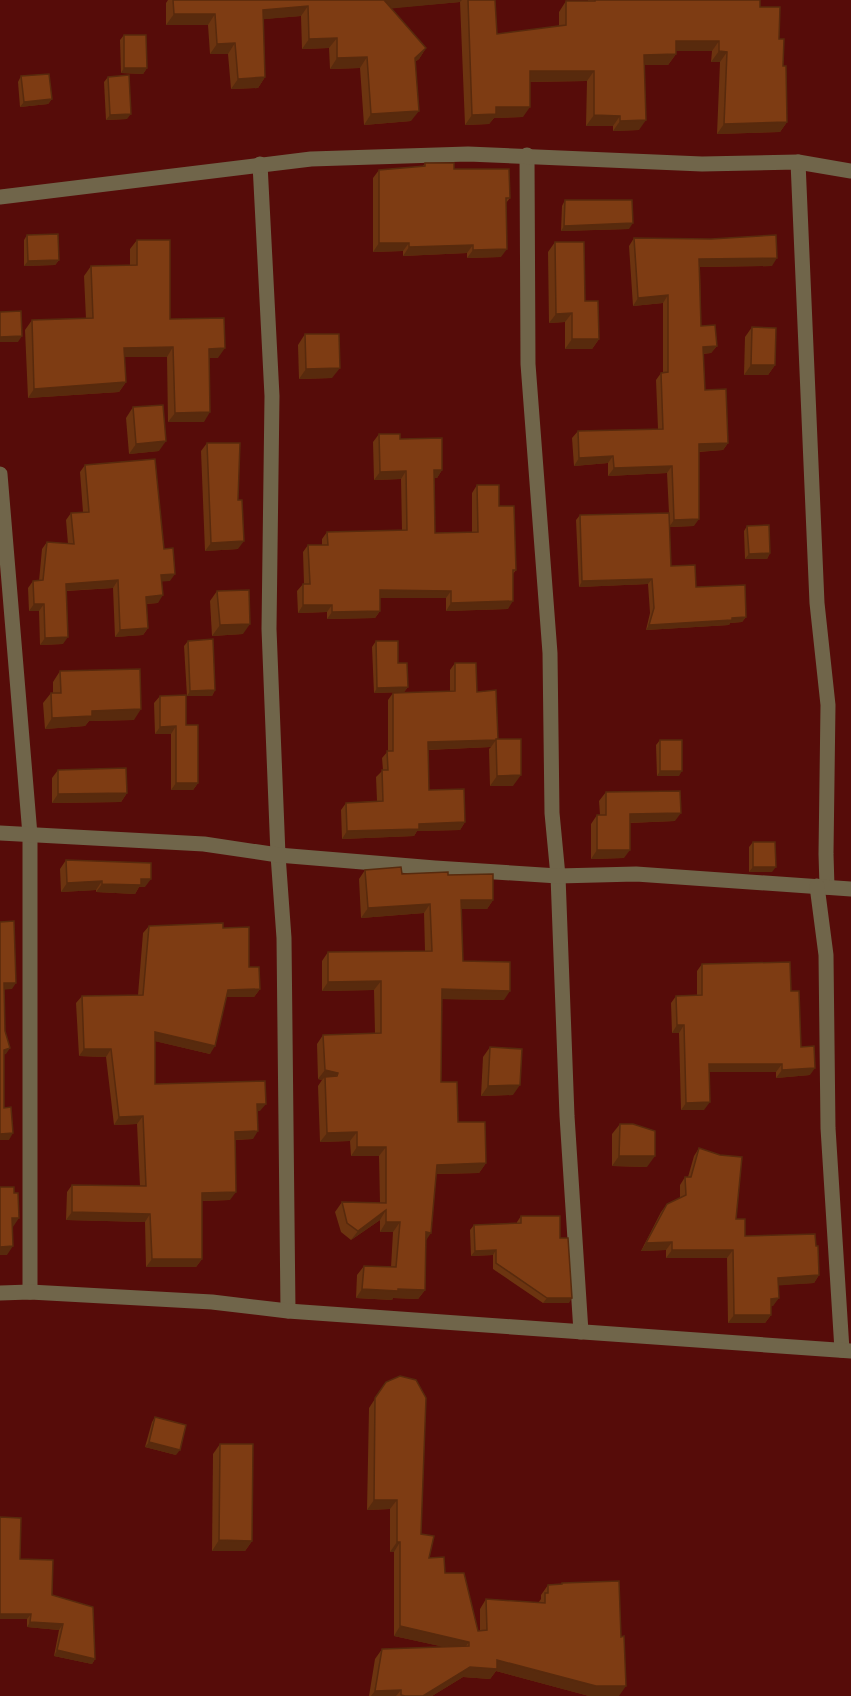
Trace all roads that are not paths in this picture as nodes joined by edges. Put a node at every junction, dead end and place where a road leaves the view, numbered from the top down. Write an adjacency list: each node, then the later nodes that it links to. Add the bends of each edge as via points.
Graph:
1 (527, 155): 2 (street, via 702,164); 3 (street); 10 (street, via 528,364 550,653 552,813)
2 (798, 162): 4 (street); 11 (street, via 818,603 828,705)
3 (260, 164): 5 (street); 9 (street, via 272,396 269,629)
4 (851, 171)
5 (0, 197)
6 (0, 474): 8 (street)
7 (0, 832): 8 (street)
8 (30, 835): 9 (street, via 204,844); 13 (street)
9 (278, 855): 10 (street); 15 (street, via 284,938)
10 (558, 876): 11 (street, via 636,874); 16 (street, via 567,1116)
11 (822, 887): 12 (street); 17 (street, via 828,1128)
12 (851, 889)
13 (30, 1292): 14 (street); 15 (street, via 212,1302)
14 (0, 1293)
15 (288, 1311): 16 (street)
16 (581, 1332): 17 (street)
17 (846, 1350)

